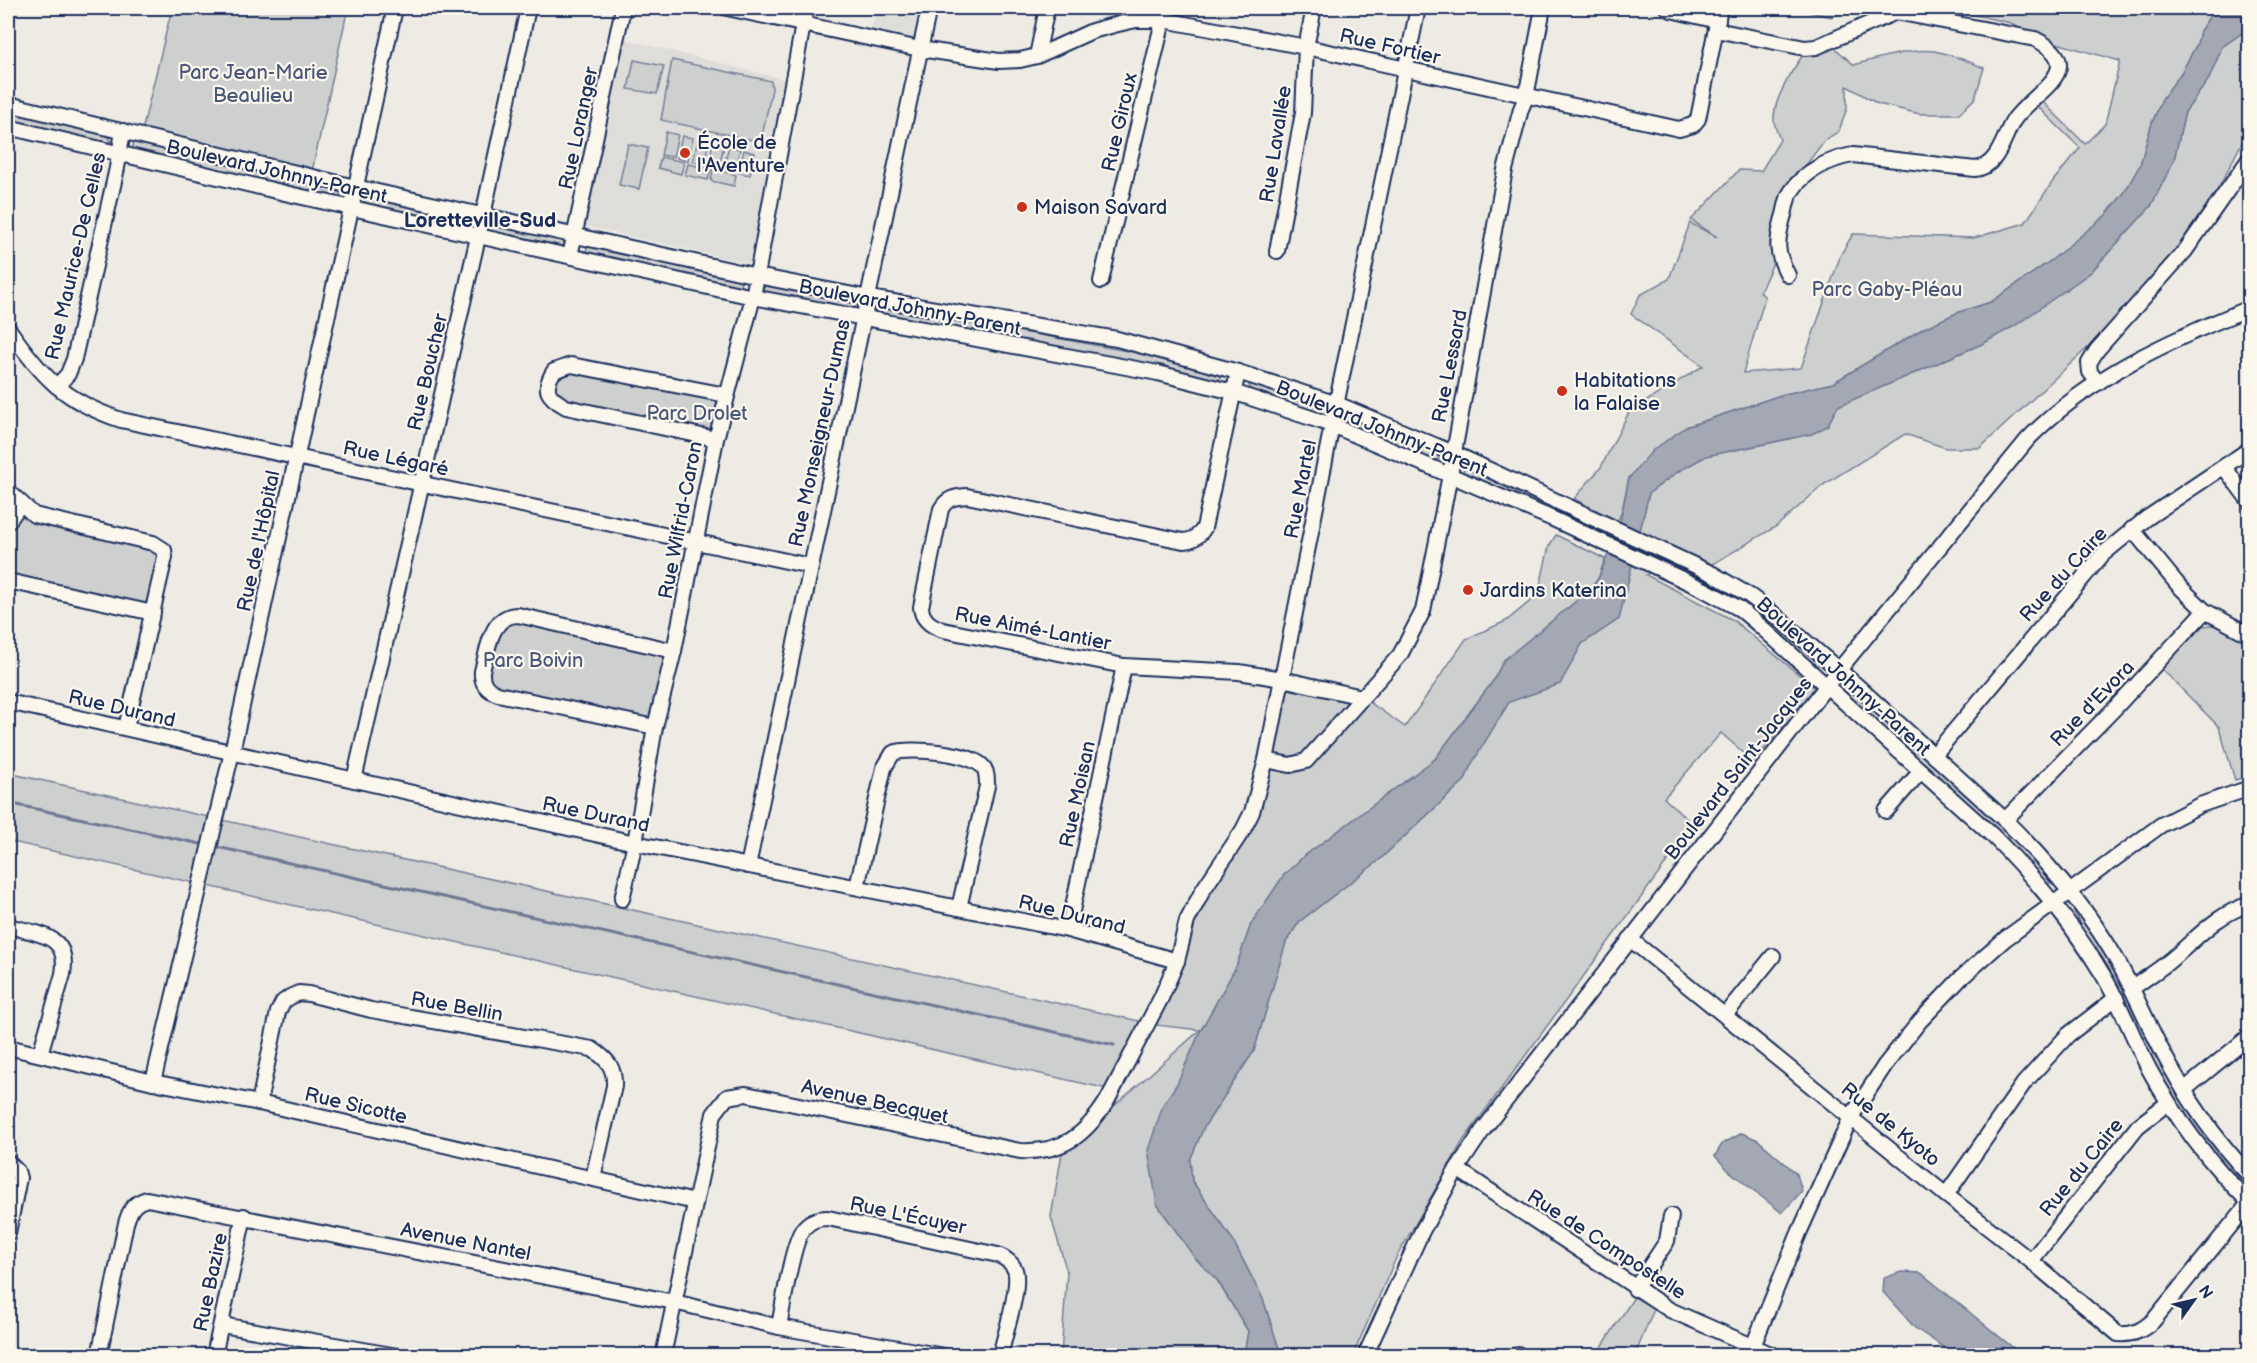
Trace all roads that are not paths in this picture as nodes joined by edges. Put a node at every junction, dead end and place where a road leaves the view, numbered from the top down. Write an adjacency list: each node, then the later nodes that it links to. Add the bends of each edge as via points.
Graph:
1 (395, 8): 25 (street, Rue de l'Hôpital)
2 (528, 8): 27 (street, Rue Boucher)
3 (623, 8): 29 (street, Rue Loranger)
4 (727, 8): 14 (street, Rue Fortier)
5 (806, 8): 14 (street, Rue Wilfrid-Caron)
6 (929, 8): 16 (street, Rue Monseigneur-Dumas)
7 (1047, 8): 17 (street)
8 (1314, 8): 15 (street, Rue Lavallée)
9 (1418, 8): 18 (street, Rue Martel)
10 (1543, 8): 19 (street, Rue Lessard)
11 (1668, 8): 13 (street)
12 (1165, 14): 15 (street, Rue Fortier); 17 (street, Rue Fortier, via 1103,28); 34 (street, Rue Giroux)
13 (1718, 19): 19 (street, Rue Fortier, via 1701,109 1693,125 1679,129); 32 (street, via 1805,48 1816,47 1896,12 2035,39 2052,51 2058,61 2053,82 2016,117 1996,156 1984,168 1853,156 1825,164 1801,180 1790,193 1779,231 1778,257)
14 (802, 24): 16 (street, Rue Fortier); 33 (street, Rue Wilfrid-Caron)
15 (1306, 47): 18 (street, Rue Fortier); 30 (street, Rue Lavallée, via 1304,112)
16 (920, 49): 17 (street, Rue Fortier, via 999,61); 36 (street, Rue Monseigneur-Dumas)
17 (1037, 56)
18 (1405, 70): 19 (street, Rue Fortier); 45 (street, Rue Martel)
19 (1526, 97): 49 (street, Rue Lessard, via 1505,170)
20 (8, 104): 22 (street, Boulevard Johnny-Parent)
21 (8, 127): 23 (street, Boulevard Johnny-Parent)
22 (123, 131): 23 (street, Rue Maurice-De Celles); 25 (street, Boulevard Johnny-Parent)
23 (118, 154): 26 (street, Boulevard Johnny-Parent); 42 (street, Rue Maurice-De Celles, via 74,359)
24 (2250, 158): 41 (street, via 2185,251 2093,356 2090,372)
25 (355, 187): 26 (street, Rue de l'Hôpital); 27 (street, Boulevard Johnny-Parent)
26 (351, 208): 28 (street, Boulevard Johnny-Parent); 50 (street, Rue de l'Hôpital)
27 (483, 215): 28 (street, Rue Boucher); 29 (street, Boulevard Johnny-Parent)
28 (478, 236): 31 (street, Boulevard Johnny-Parent); 53 (street, Rue Boucher)
29 (575, 236): 31 (street, Rue Loranger); 33 (street, Boulevard Johnny-Parent)
30 (1277, 251)
31 (570, 256): 35 (street, Boulevard Johnny-Parent)
32 (1788, 275)
33 (757, 276): 35 (street, Rue Wilfrid-Caron); 36 (street, Boulevard Johnny-Parent)
34 (1101, 281)
35 (753, 297): 38 (street, Boulevard Johnny-Parent); 44 (street, Rue Wilfrid-Caron)
36 (869, 298): 38 (street, Rue Monseigneur-Dumas); 40 (street, Boulevard Johnny-Parent, via 1116,339)
37 (2250, 308): 41 (street, Boulevard Saint-Jacques, via 2158,348)
38 (864, 319): 43 (street, Boulevard Johnny-Parent, via 1158,373); 60 (street, Rue Monseigneur-Dumas)
39 (8, 328): 42 (street, Rue Légaré, via 41,372)
40 (1238, 372): 43 (street, Rue Aimé-Lantier); 45 (street, Boulevard Johnny-Parent)
41 (2098, 383): 67 (street, Boulevard Saint-Jacques, via 2058,410 2028,439)
42 (57, 386): 50 (street, Rue Légaré, via 74,401 121,420)
43 (1233, 392): 46 (street, Boulevard Johnny-Parent); 66 (street, Rue Aimé-Lantier, via 1204,528 1193,539 1183,541 967,496 950,498 941,509 921,607 927,622 943,630)
44 (726, 395): 47 (street, Rue Wilfrid-Caron); 47 (street, via 571,365 554,371 548,384 552,398 566,407)
45 (1337, 404): 46 (street, Rue Martel); 49 (street, Boulevard Johnny-Parent)
46 (1332, 425): 52 (street, Boulevard Johnny-Parent); 68 (street, Rue Martel)
47 (716, 439): 59 (street, Rue Wilfrid-Caron)
48 (2250, 449): 51 (street, Rue du Caire)
49 (1453, 453): 52 (street, Rue Lessard); 67 (street, Boulevard Johnny-Parent, via 1713,574 1769,610)
50 (297, 457): 53 (street, Rue Légaré); 74 (street, Rue de l'Hôpital)
51 (2224, 467): 55 (street); 58 (street, Rue du Caire)
52 (1450, 475): 69 (street, Boulevard Johnny-Parent, via 1553,519 1740,609); 70 (street, Rue Lessard, via 1423,611 1400,654)
53 (420, 483): 59 (street, Rue Légaré); 78 (street, Rue Boucher)
54 (8, 491): 56 (street)
55 (2250, 502)
56 (21, 503): 57 (street); 63 (street, via 34,514 160,546 165,557)
57 (8, 522)
58 (2132, 529): 62 (street); 75 (street, Rue du Caire, via 2103,554)
59 (696, 542): 60 (street, Rue Légaré); 65 (street, Rue Wilfrid-Caron)
60 (810, 566): 83 (street, Rue Monseigneur-Dumas)
61 (8, 581): 63 (street)
62 (2205, 611): 64 (street); 81 (street, Rue d'Evora)
63 (153, 613): 73 (street)
64 (2250, 635)
65 (674, 651): 72 (street, Rue Wilfrid-Caron); 72 (street, via 510,615 494,628 482,671 485,685 498,694)
66 (1124, 666): 68 (street, Rue Aimé-Lantier, via 1239,672); 91 (street, Rue Moisan)
67 (1838, 671): 69 (street, Boulevard Saint-Jacques); 75 (street, Boulevard Johnny-Parent)
68 (1282, 679): 70 (street, Rue Aimé-Lantier); 76 (street, Rue Martel)
69 (1827, 686): 77 (street, Boulevard Johnny-Parent); 92 (street, Boulevard Saint-Jacques)
70 (1362, 697): 76 (street, Rue Lessard, via 1306,761 1290,765)
71 (8, 702): 73 (street, Rue Durand)
72 (656, 727): 82 (street, Rue Wilfrid-Caron)
73 (126, 728): 74 (street, Rue Durand)
74 (232, 752): 78 (street, Rue Durand); 101 (street, Rue de l'Hôpital)
75 (1934, 755): 81 (street, Boulevard Johnny-Parent)
76 (1266, 760): 94 (street, Rue Martel, via 1252,812 1187,921)
77 (1921, 771): 80 (street); 87 (street, Boulevard Johnny-Parent, via 1993,836)
78 (354, 780): 82 (street, Rue Durand)
79 (2250, 788): 85 (street, via 2193,808 2161,825)
80 (1886, 812)
81 (2006, 820): 85 (street, Boulevard Johnny-Parent)
82 (635, 843): 83 (street, Rue Durand); 86 (street, Rue Wilfrid-Caron)
83 (748, 866): 84 (street, Rue Durand)
84 (857, 887): 89 (street, Rue Durand); 89 (street, via 884,768 893,753 910,749 968,758 984,768 987,786)
85 (2069, 891): 87 (street); 95 (street, Boulevard Johnny-Parent, via 2096,926)
86 (622, 899)
87 (2055, 903): 96 (street, Boulevard Johnny-Parent); 105 (street, via 1960,978 1885,1065)
88 (2250, 904): 95 (street, via 2214,922)
89 (959, 908): 91 (street, Rue Durand)
90 (8, 926): 100 (street, via 50,938 63,951 63,974)
91 (1068, 930): 94 (street, Rue Durand)
92 (1630, 939): 97 (street, Rue de Kyoto); 107 (street, Boulevard Saint-Jacques)
93 (1773, 956): 97 (street)
94 (1177, 961): 111 (street, Avenue Becquet, via 1100,1113 1061,1146 1041,1152 1020,1152 736,1095 727,1097 714,1114)
95 (2133, 988): 102 (street, Boulevard Johnny-Parent)
96 (2116, 998): 104 (street, Boulevard Johnny-Parent); 110 (street, via 2068,1035 2024,1083)
97 (1725, 1015): 105 (street, Rue de Kyoto)
98 (2250, 1036): 102 (street)
99 (8, 1047): 100 (street, Rue Sicotte)
100 (40, 1054): 101 (street, Rue Sicotte)
101 (153, 1082): 103 (street, Rue Sicotte)
102 (2184, 1090): 108 (street, Boulevard Johnny-Parent, via 2213,1134)
103 (259, 1103): 109 (street, Rue Sicotte); 109 (street, Rue Bellin, via 278,1012 283,1002 299,993 371,1010 592,1049 615,1075)
104 (2168, 1103): 112 (street, Boulevard Johnny-Parent, via 2217,1170); 116 (street, Rue du Caire, via 2138,1126)
105 (1851, 1117): 110 (street, Rue de Kyoto); 121 (street)
106 (8, 1162): 115 (street, via 20,1178)
107 (1457, 1169): 117 (street, Rue de Compostelle); 128 (street, Boulevard Saint-Jacques, via 1422,1231)
108 (2250, 1176)
109 (593, 1178): 111 (street, Rue Sicotte)
110 (1946, 1195): 116 (street, Rue de Kyoto)
111 (695, 1202): 118 (street, Avenue Becquet)
112 (2249, 1203): 116 (street, Rue de Kyoto, via 2153,1321 2129,1335 2118,1334)
113 (244, 1216): 118 (street, Avenue Nantel); 119 (street, Rue Bazire); 122 (street, Avenue Nantel, via 158,1200 138,1202 126,1223)
114 (1671, 1216): 117 (street, via 1667,1241)
115 (8, 1233)
116 (2031, 1261)
117 (1635, 1289): 121 (street, Rue de Compostelle)
118 (674, 1302): 120 (street, Avenue Nantel); 125 (street, Avenue Becquet)
119 (222, 1325): 123 (street, Rue Bazire); 124 (street)
120 (779, 1327): 126 (street, Avenue Nantel); 127 (street, Rue L'Écuyer, via 797,1239 809,1223 828,1218 1006,1259 1017,1281)
121 (1751, 1351): 129 (street, Rue de Compostelle)
122 (99, 1356)
123 (214, 1356)
124 (397, 1356)
125 (663, 1356)
126 (944, 1356)
127 (1000, 1356)
128 (1365, 1356)
129 (1775, 1356)

